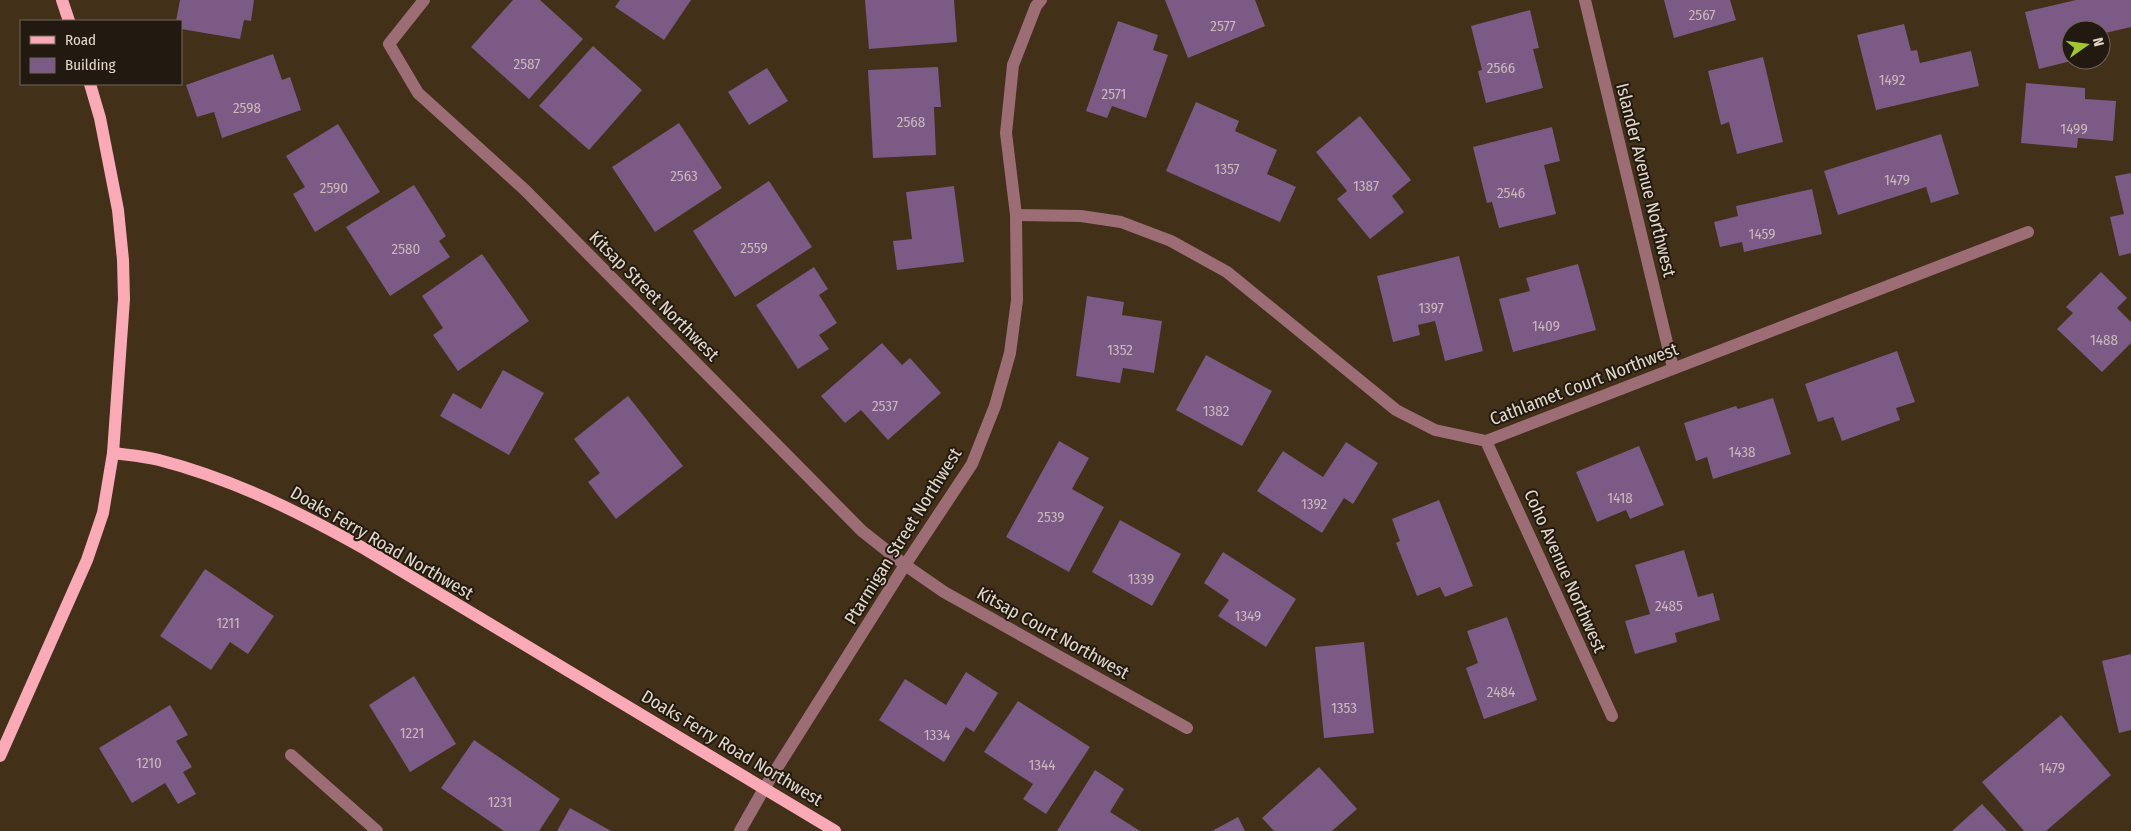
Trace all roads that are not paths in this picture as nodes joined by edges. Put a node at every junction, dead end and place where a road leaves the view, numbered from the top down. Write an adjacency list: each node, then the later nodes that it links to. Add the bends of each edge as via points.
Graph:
1 (62, 0): 5 (main road)
2 (424, 0): 12 (street, Kitsap Street Northwest, via 389,44 418,93 525,190 862,531)
3 (1041, 0): 7 (street, Ptarmigan Street Northwest, via 1013,65 1006,133)
4 (1585, 0): 9 (street, Islander Avenue Northwest)
5 (70, 20)
6 (90, 85): 11 (main road, via 118,210 123,260 124,298)
7 (1016, 215): 10 (street, Cathlamet Court Northwest, via 1081,216 1121,222 1172,240 1226,272 1396,410 1434,430); 12 (street, Ptarmigan Street Northwest, via 1017,300 1010,353 995,406 972,464)
8 (2028, 232): 9 (street, Cathlamet Court Northwest)
9 (1673, 368): 10 (street, Cathlamet Court Northwest)
10 (1486, 441): 13 (street, Coho Avenue Northwest)
11 (114, 453): 16 (main road, via 103,513 87,560); 17 (main road, Doaks Ferry Road Northwest, via 189,469 293,510 365,548)
12 (905, 565): 14 (street, Kitsap Court Northwest, via 944,592); 17 (street, Ptarmigan Street Northwest)
13 (1612, 716)
14 (1187, 728)
15 (290, 755): 18 (street)
16 (0, 756)
17 (765, 787): 19 (street, Ptarmigan Street Northwest); 20 (main road, Doaks Ferry Road Northwest)
18 (377, 831)
19 (740, 831)
20 (835, 831)

